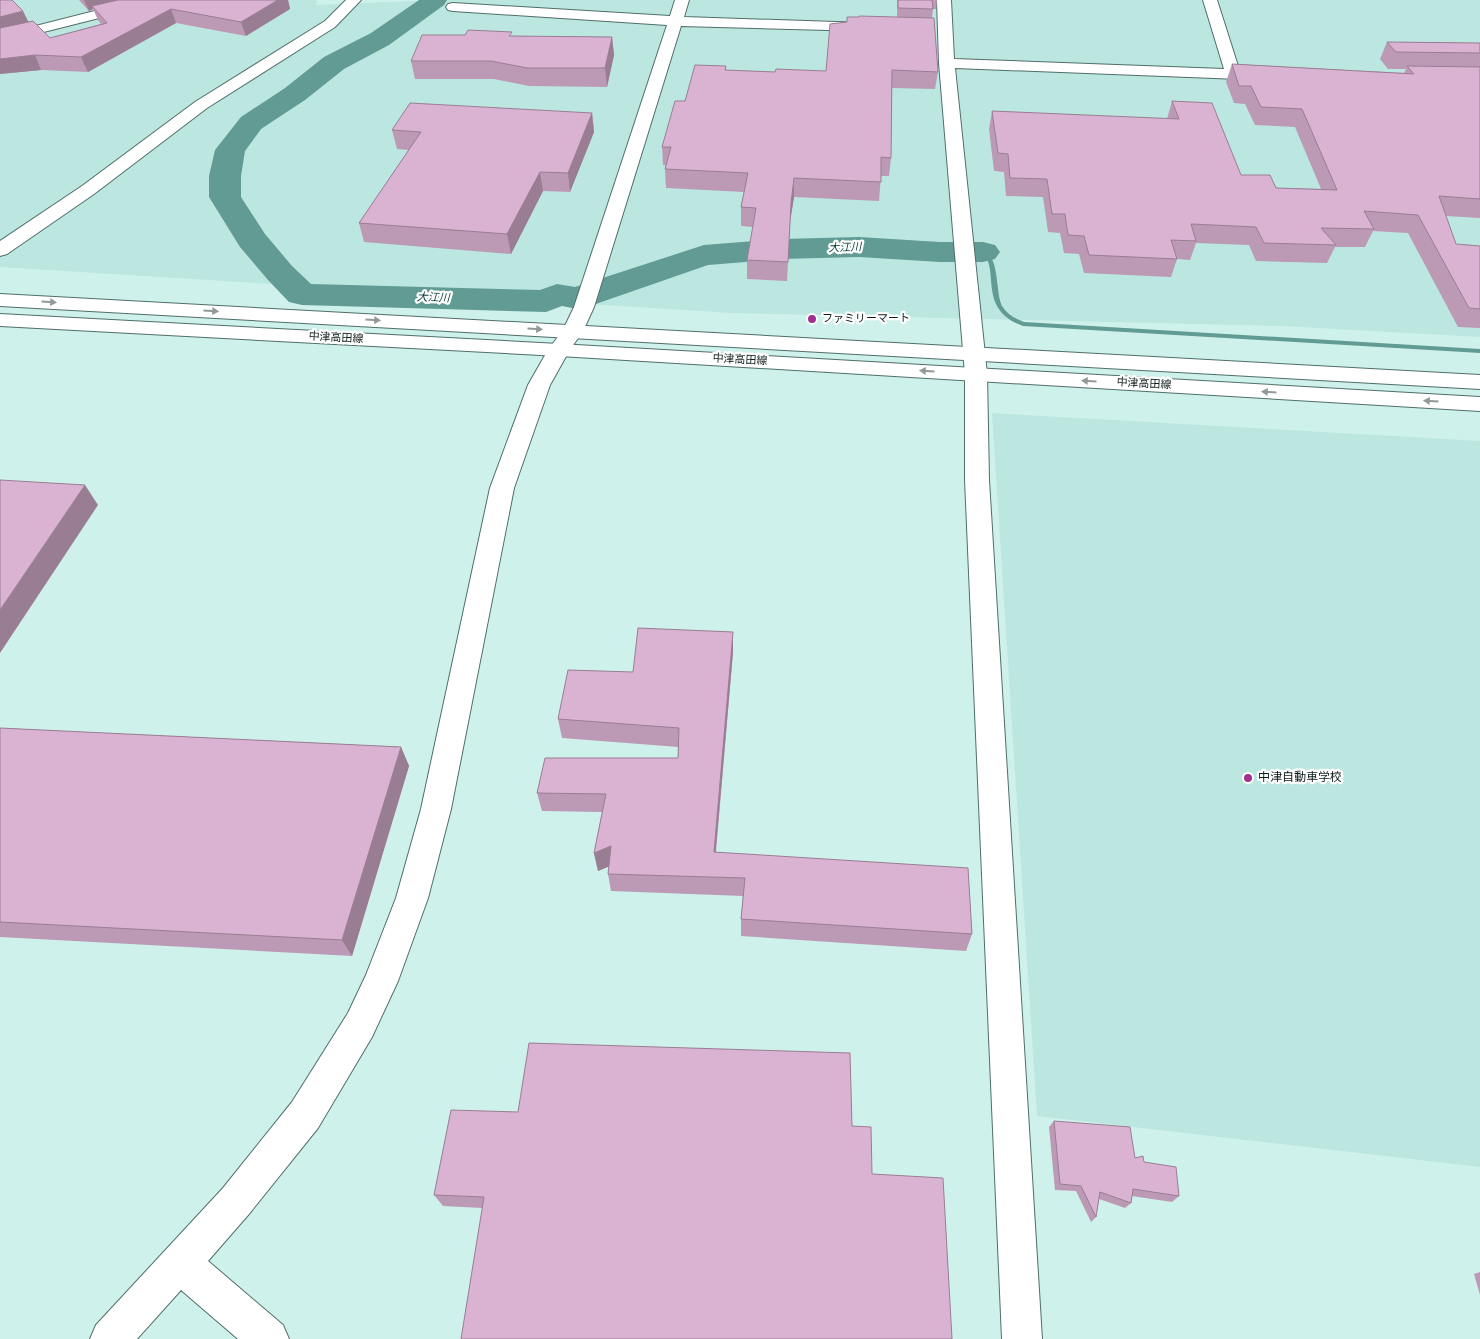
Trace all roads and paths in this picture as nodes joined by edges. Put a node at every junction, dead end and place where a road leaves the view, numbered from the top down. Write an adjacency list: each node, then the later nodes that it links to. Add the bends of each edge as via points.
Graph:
1 (354, 0): 13 (street, via 330,24 201,105 88,190)
2 (682, 0): 7 (street)
3 (944, 0): 10 (street, via 940,29)
4 (1210, 0): 11 (street)
5 (454, 7): 7 (street)
6 (122, 8): 9 (street)
7 (676, 21): 8 (street); 16 (street, via 584,307)
8 (876, 27)
9 (0, 39)
10 (947, 63): 11 (street); 17 (street)
11 (1233, 74): 12 (street)
12 (1276, 76)
13 (0, 250)
14 (0, 300): 16 (street, 中津高田線, one-way to 16)
15 (0, 320): 16 (street, 中津高田線)
16 (566, 340): 17 (street, 中津高田線); 20 (street, via 539,386 502,488 436,810 412,898 382,981 360,1025 306,1115)
17 (975, 364): 18 (street, 中津高田線); 19 (street, 中津高田線, one-way to 17); 23 (street, via 977,480)
18 (1480, 382)
19 (1480, 404)
20 (180, 1263): 21 (street); 22 (street)
21 (110, 1339)
22 (269, 1339)
23 (1022, 1339)

